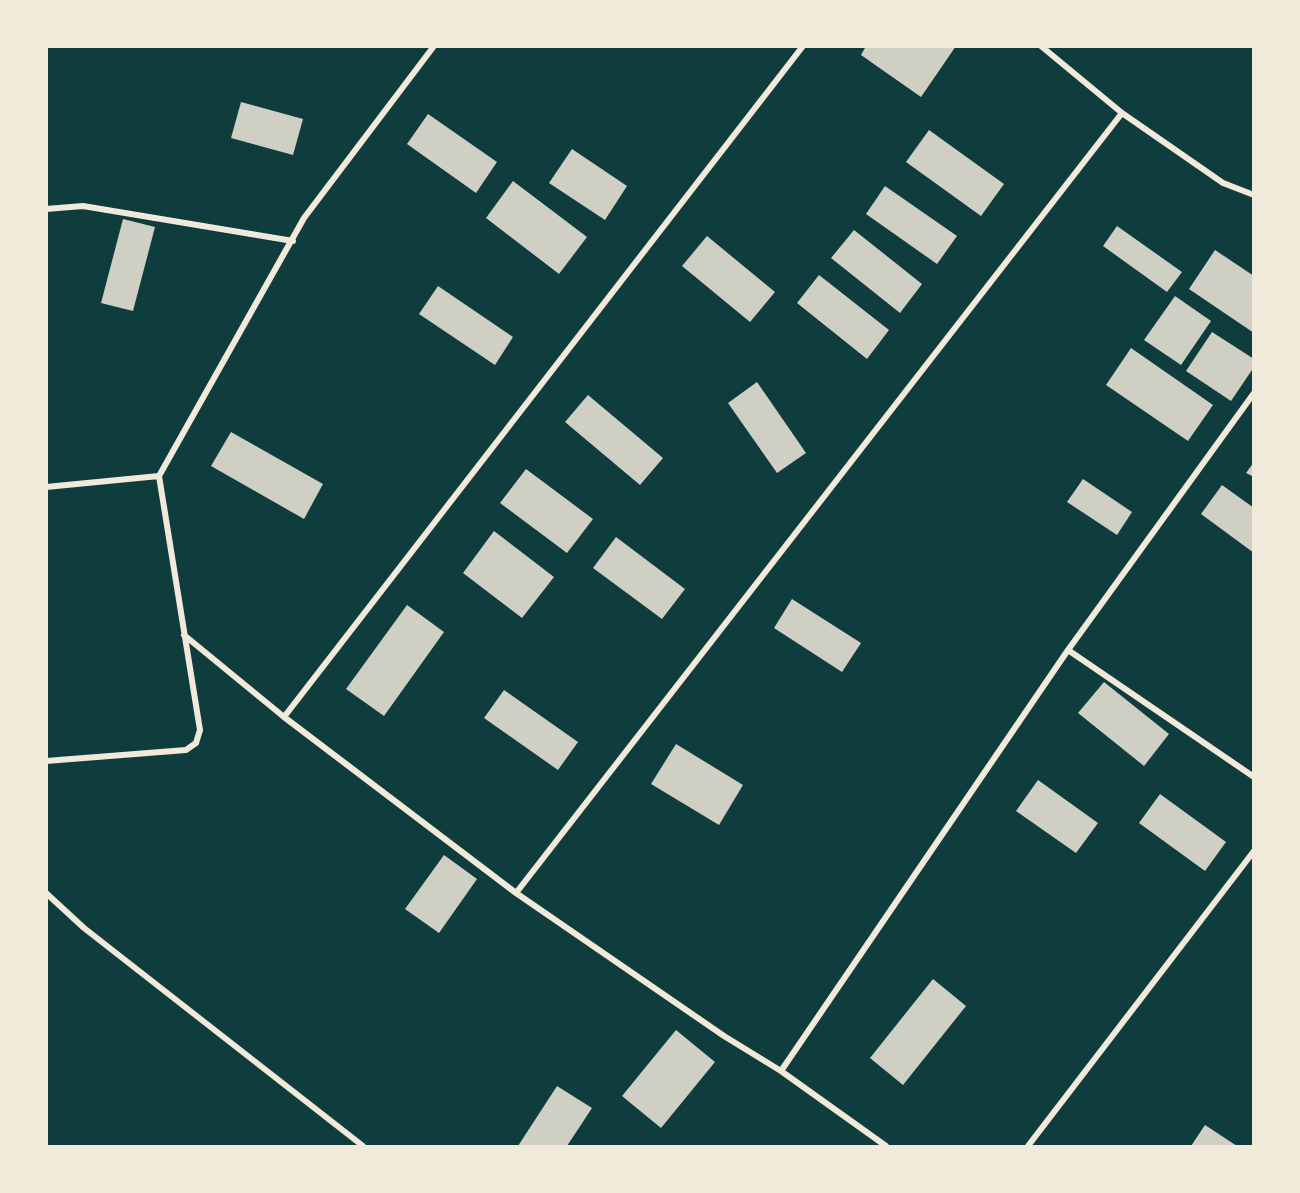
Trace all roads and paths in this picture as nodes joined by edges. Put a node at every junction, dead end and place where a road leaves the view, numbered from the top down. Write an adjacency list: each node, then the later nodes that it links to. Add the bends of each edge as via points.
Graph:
1 (434, 46): 7 (street, via 304,218)
2 (803, 46): 13 (street)
3 (1041, 46): 4 (street)
4 (1122, 113): 5 (street, via 1223,183); 18 (street)
5 (1254, 195)
6 (46, 209): 7 (street, via 83,206)
7 (293, 241): 9 (street)
8 (1254, 393): 12 (street)
9 (159, 476): 10 (street); 11 (street)
10 (46, 487)
11 (184, 635): 13 (street); 14 (street, via 200,729 196,743 186,750)
12 (1068, 650): 15 (street); 19 (street)
13 (284, 717): 18 (street)
14 (46, 761)
15 (1254, 777)
16 (1254, 850): 22 (street)
17 (46, 893): 20 (street, via 84,928)
18 (516, 893): 19 (street)
19 (781, 1071): 21 (street)
20 (363, 1146)
21 (886, 1146)
22 (1028, 1146)

